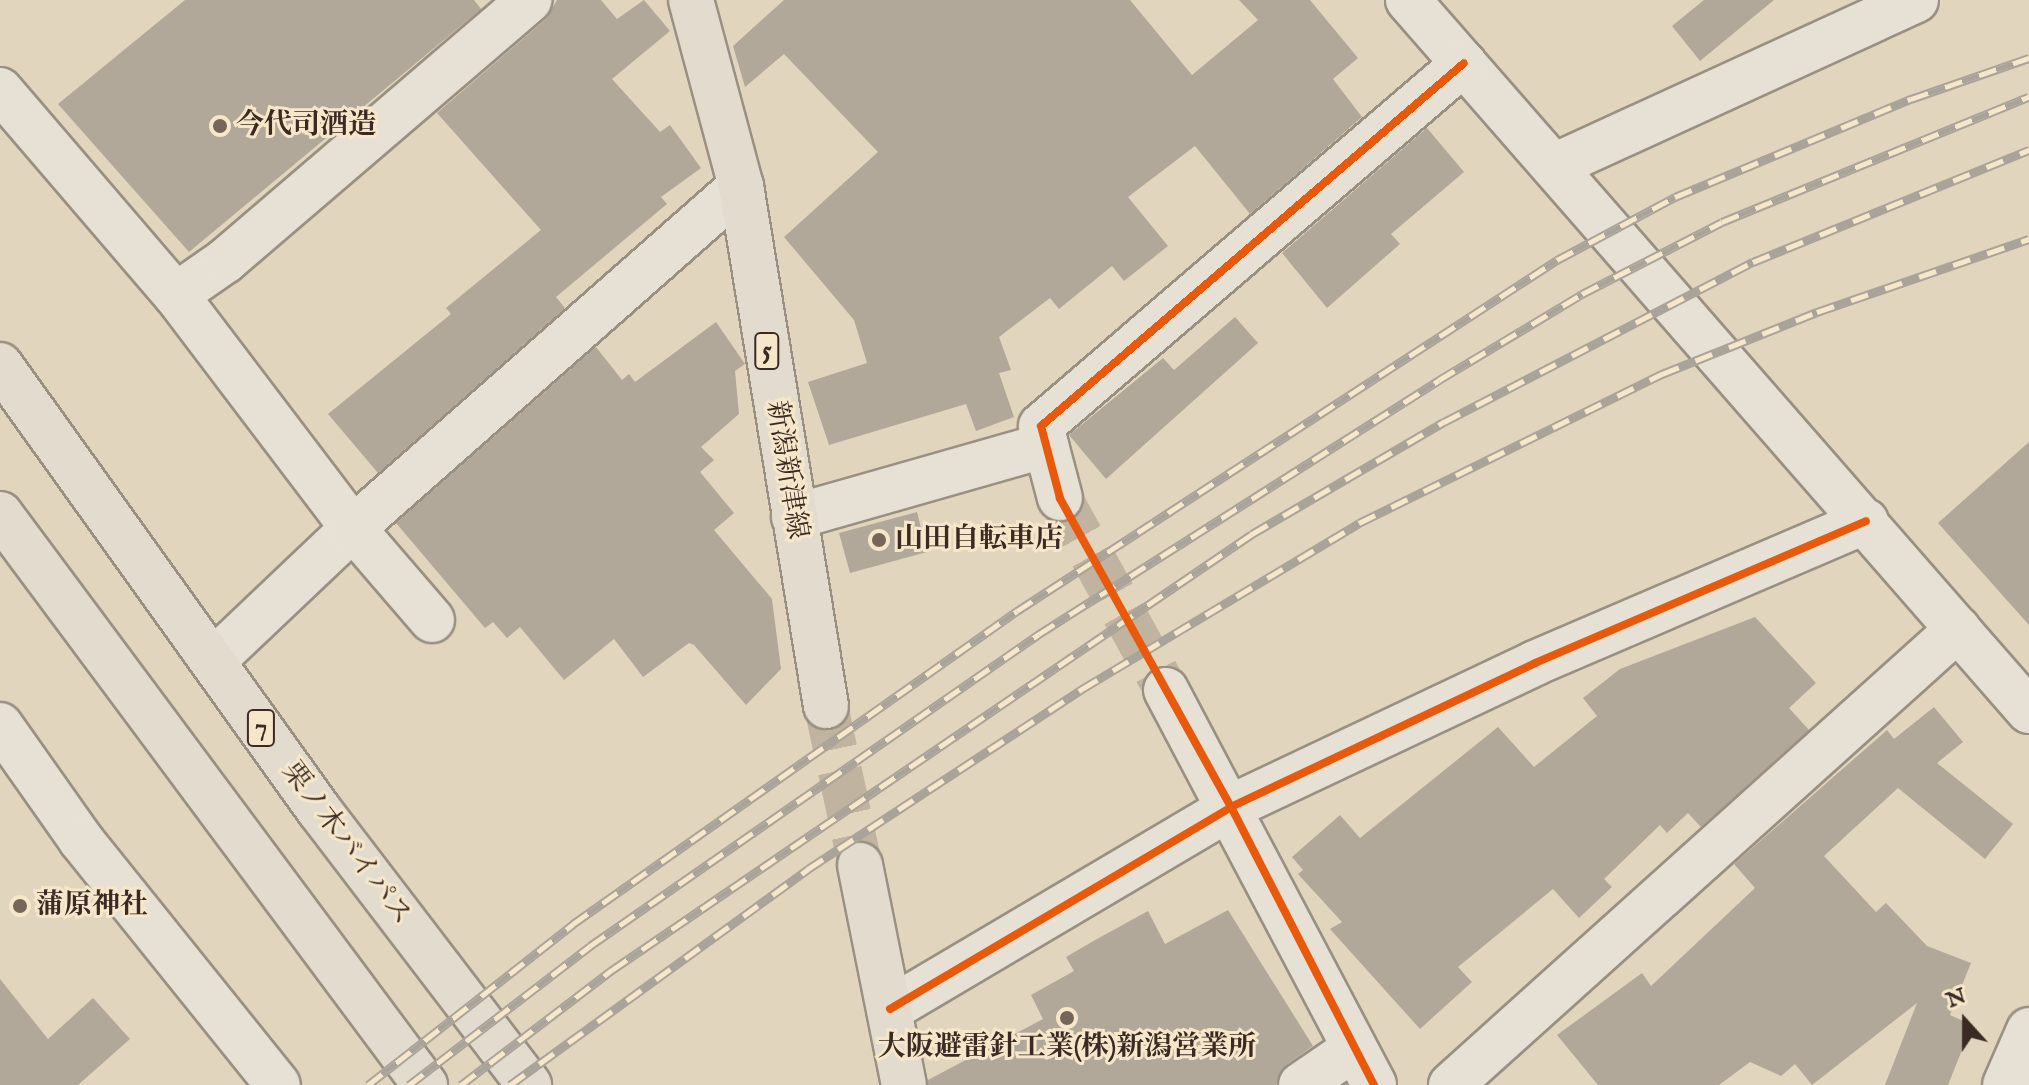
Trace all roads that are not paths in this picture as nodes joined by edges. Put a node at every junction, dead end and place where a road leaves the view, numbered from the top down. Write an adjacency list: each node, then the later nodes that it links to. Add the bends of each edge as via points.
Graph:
1 (530, 0): 9 (street, via 225,261)
2 (691, 0): 8 (main road, 新潟新津線 / 5)
3 (1408, 0): 5 (street)
4 (1906, 1): 7 (street)
5 (1464, 63): 7 (street); 11 (street, via 1041,426)
6 (0, 90): 9 (street)
7 (1554, 166): 15 (street)
8 (741, 186): 14 (main road, 新潟新津線 / 5); 16 (street)
9 (176, 295): 16 (street)
10 (0, 365): 19 (main road, 栗ノ木バイパス / 7)
11 (1046, 445): 12 (street); 14 (street)
12 (1060, 498)
13 (0, 514): 30 (main road)
14 (794, 517): 21 (main road, 新潟新津線 / 5)
15 (1866, 521): 18 (street); 24 (street, via 1535,663)
16 (353, 528): 17 (street); 19 (street)
17 (432, 620)
18 (1958, 629): 22 (street); 34 (street)
19 (213, 661): 31 (main road, 栗ノ木バイパス / 7)
20 (1166, 690): 24 (street)
21 (826, 706)
22 (2029, 711)
23 (0, 725): 29 (street, via 81,840)
24 (1231, 807): 26 (street); 28 (street)
25 (860, 865): 26 (main road)
26 (890, 1009): 32 (main road)
27 (2029, 1030): 35 (street)
28 (1363, 1068): 33 (street)
29 (278, 1085)
30 (425, 1085)
31 (529, 1085)
32 (904, 1085)
33 (1301, 1085)
34 (1451, 1085)
35 (2005, 1085)

